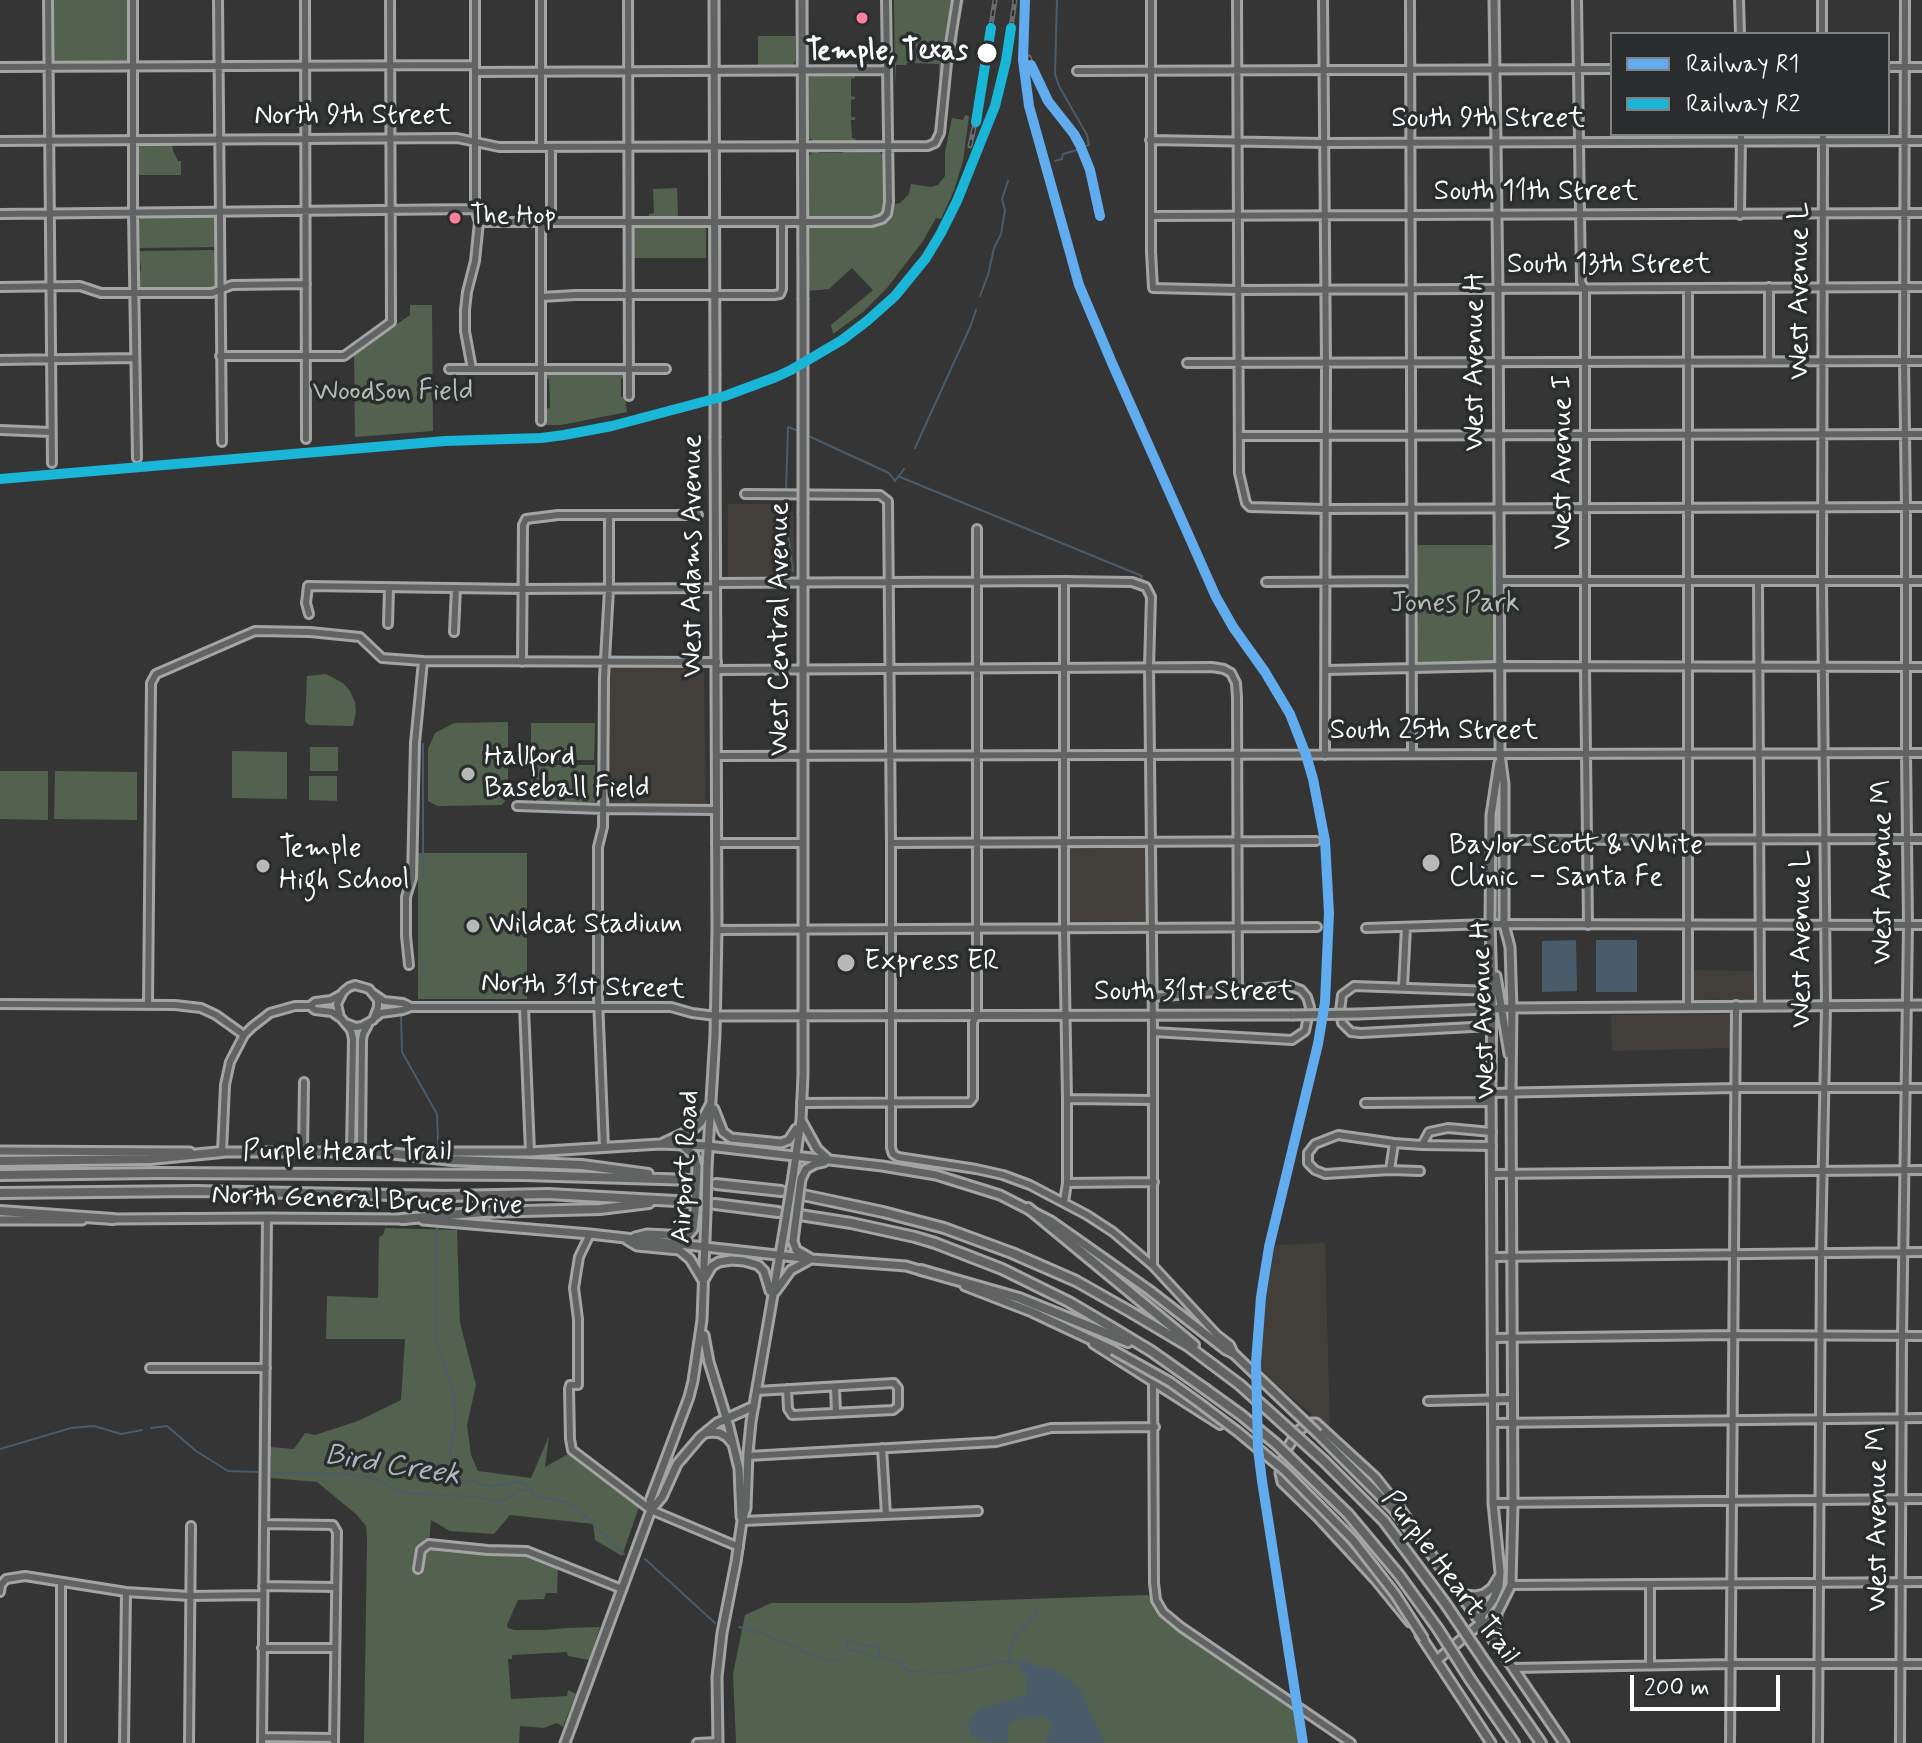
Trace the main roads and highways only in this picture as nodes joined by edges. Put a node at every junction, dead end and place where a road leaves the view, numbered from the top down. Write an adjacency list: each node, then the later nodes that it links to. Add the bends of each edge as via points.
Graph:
1 (714, 0): 10 (main road, West Adams Avenue, bridge)
2 (802, 0): 11 (main road, West Central Avenue, bridge)
3 (1494, 0): 4 (main road, West Avenue H)
4 (1500, 754): 5 (main road, West Avenue H, via 1491,815); 7 (main road, West Avenue H, via 1504,924)
5 (1491, 958): 8 (main road); 9 (main road, West Avenue H)
6 (1922, 1005): 7 (main road, South 31st Street)
7 (1512, 1008): 8 (main road, South 31st Street); 12 (main road, West Avenue H)
8 (1501, 1009): 9 (main road, South 31st Street); 12 (main road)
9 (1491, 1010): 11 (main road, South 31st Street, bridge); 57 (main road, West Avenue H, via 1493,1503)
10 (716, 1016): 11 (main road, North 31st Street); 13 (main road, Airport Road)
11 (803, 1016): 14 (main road, West Central Avenue)
12 (1512, 1058): 59 (main road, West Avenue H, via 1511,1585)
13 (712, 1103): 14 (main road, via 723,1132 731,1138 781,1143 789,1140); 15 (main road, via 695,1128); 17 (main road, Airport Road)
14 (801, 1120): 21 (main road, West Central Avenue); 22 (main road, via 817,1149)
15 (660, 1144): 16 (main road, North General Bruce Drive); 20 (main road, North General Bruce Drive, via 530,1152)
16 (680, 1145): 17 (main road, North General Bruce Drive); 40 (main road, bridge, via 694,1155 697,1167 693,1229 687,1236)
17 (708, 1146): 21 (main road, North General Bruce Drive); 41 (main road, Airport Road, bridge)
18 (0, 1151): 19 (main road, North General Bruce Drive)
19 (222, 1152): 20 (main road, North General Bruce Drive); 23 (highway, via 150,1159)
20 (379, 1152): 24 (highway, Purple Heart Trail, via 582,1165 691,1180)
21 (795, 1156): 22 (main road, North General Bruce Drive); 25 (main road, West Central Avenue)
22 (830, 1160): 25 (main road); 33 (main road, North General Bruce Drive, via 936,1175)
23 (0, 1161)
24 (0, 1175)
25 (797, 1177): 42 (main road, West Central Avenue, bridge); 43 (main road, bridge, via 793,1241 796,1250)
26 (716, 1184): 27 (highway)
27 (781, 1191)
28 (0, 1193): 30 (highway, Purple Heart Trail, via 548,1194)
29 (803, 1195): 49 (highway, Purple Heart Trail, via 944,1228 1012,1253 1076,1281 1188,1346)
30 (674, 1200): 31 (highway, Purple Heart Trail); 38 (highway)
31 (694, 1202)
32 (715, 1204): 35 (highway)
33 (1028, 1208): 49 (highway); 56 (main road, North General Bruce Drive, bridge, via 1234,1354 1393,1509)
34 (0, 1211): 37 (highway)
35 (778, 1212)
36 (800, 1215): 48 (highway, Purple Heart Trail, via 935,1243 1069,1302)
37 (113, 1219): 38 (main road, North General Bruce Drive); 39 (main road, North General Bruce Drive)
38 (402, 1219): 40 (main road, North General Bruce Drive)
39 (0, 1220)
40 (625, 1239): 41 (main road, North General Bruce Drive); 45 (main road, via 637,1246 679,1250)
41 (705, 1248): 42 (main road, North General Bruce Drive); 45 (main road, Airport Road)
42 (779, 1256): 43 (main road, North General Bruce Drive); 46 (main road)
43 (812, 1259): 44 (main road, North General Bruce Drive); 46 (main road, via 791,1270)
44 (921, 1270): 48 (highway, via 1019,1298); 61 (main road, North General Bruce Drive, bridge, via 1070,1329 1198,1402 1285,1471 1353,1540)
45 (704, 1281): 46 (main road, via 719,1262 744,1261 764,1271); 47 (main road, Airport Road)
46 (772, 1297): 50 (main road)
47 (702, 1320): 51 (main road, Airport Road); 54 (main road, Airport Road, via 689,1397)
48 (1151, 1351): 67 (highway, Purple Heart Trail, bridge, via 1241,1415 1348,1514 1399,1575)
49 (1240, 1385): 68 (highway, Purple Heart Trail, bridge, via 1384,1521)
50 (754, 1406): 51 (main road, Airport Road); 55 (main road)
51 (726, 1418): 52 (main road, Airport Road); 53 (main road)
52 (703, 1434): 53 (main road, via 720,1433); 54 (main road, Airport Road, via 677,1464)
53 (733, 1446): 55 (main road)
54 (651, 1510): 65 (main road, Airport Road)
55 (742, 1521): 64 (main road, via 717,1677)
56 (1440, 1567): 58 (main road); 61 (main road, via 1375,1477 1316,1423 1299,1430 1286,1450 1282,1482)
57 (1500, 1572): 58 (main road, via 1484,1594); 60 (main road, West Avenue H)
58 (1457, 1591): 60 (main road)
59 (1498, 1611): 60 (main road, West Avenue H); 62 (main road, via 1495,1632)
60 (1481, 1623): 62 (main road); 63 (main road, West Avenue H)
61 (1424, 1639): 63 (main road)
62 (1506, 1657): 69 (main road)
63 (1437, 1660): 66 (main road)
64 (718, 1742)
65 (565, 1743)
66 (1491, 1743)
67 (1514, 1743)
68 (1541, 1743)
69 (1564, 1743)

